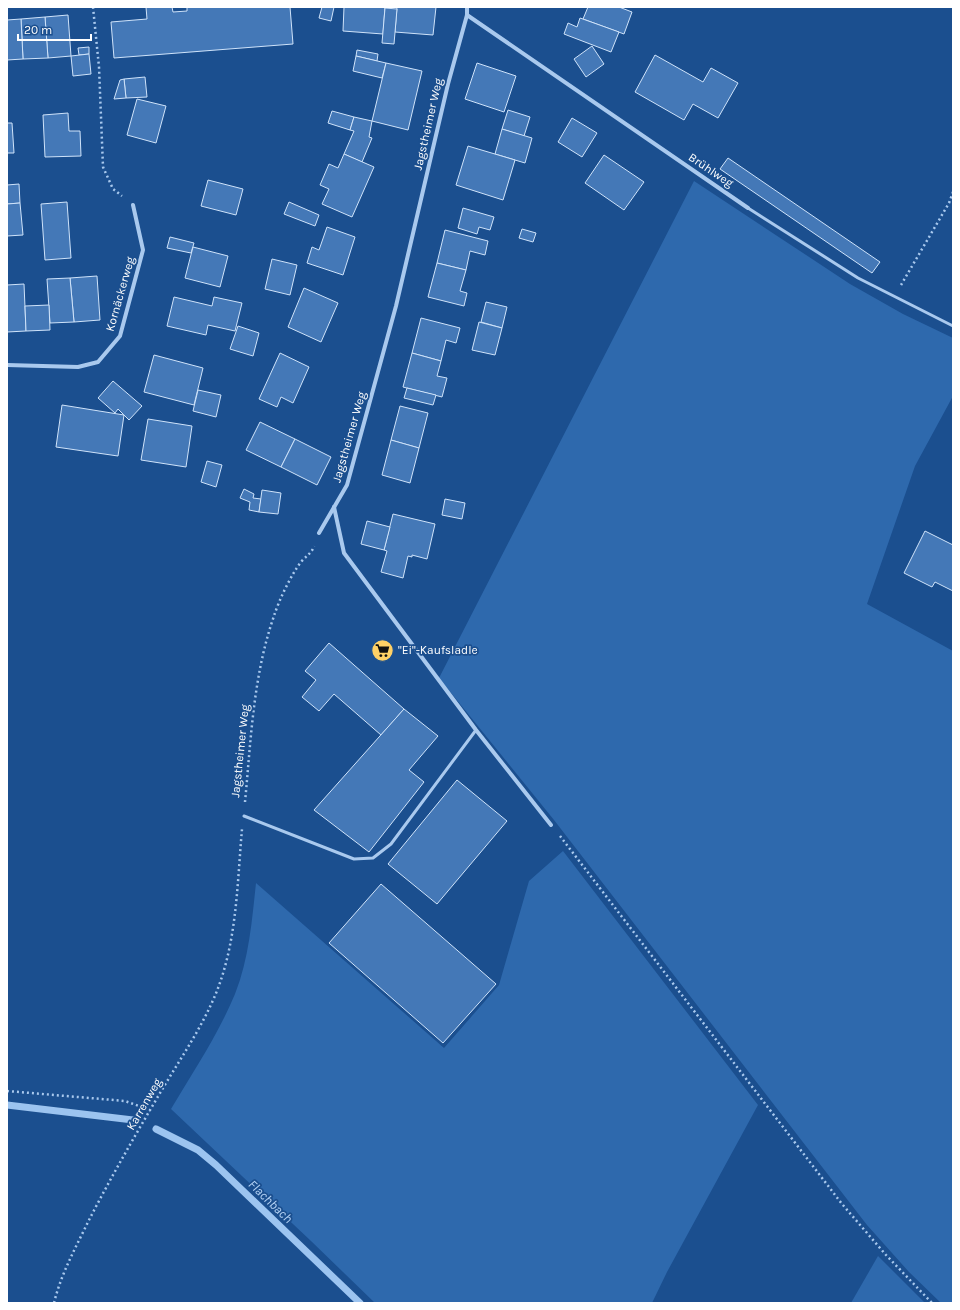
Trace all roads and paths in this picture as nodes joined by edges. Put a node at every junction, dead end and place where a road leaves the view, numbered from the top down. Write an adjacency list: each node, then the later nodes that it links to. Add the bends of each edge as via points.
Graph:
1 (93, 7): 5 (path, via 99,67 103,167 113,189)
2 (466, 7): 3 (street, Jagstheimer Weg)
3 (467, 15): 6 (street, Brühlweg); 10 (street, Jagstheimer Weg, via 448,84 396,306 347,485)
4 (953, 192): 7 (path, via 949,204)
5 (133, 205): 9 (street, Kornäckerweg, via 143,250 120,336 98,362 78,367)
6 (748, 208): 7 (lane, Brühlweg, via 858,278)
7 (894, 297): 8 (lane, Brühlweg)
8 (953, 326)
9 (7, 365)
10 (334, 506): 11 (street, Jagstheimer Weg); 12 (street, via 344,553)
11 (319, 532): 13 (path, Jagstheimer Weg, via 313,550 301,562 284,591 264,646 257,685)
12 (476, 730): 13 (lane, via 391,844 373,858 354,859); 14 (street)
13 (244, 816): 15 (path, Jagstheimer Weg)
14 (551, 825): 19 (path, via 842,1204)
15 (235, 910): 17 (path, Karrenweg, via 227,961 214,997 199,1028)
16 (7, 1091): 17 (path, via 125,1102)
17 (150, 1111): 18 (path, Karrenweg, via 95,1208 68,1262)
18 (54, 1303)
19 (932, 1303)

